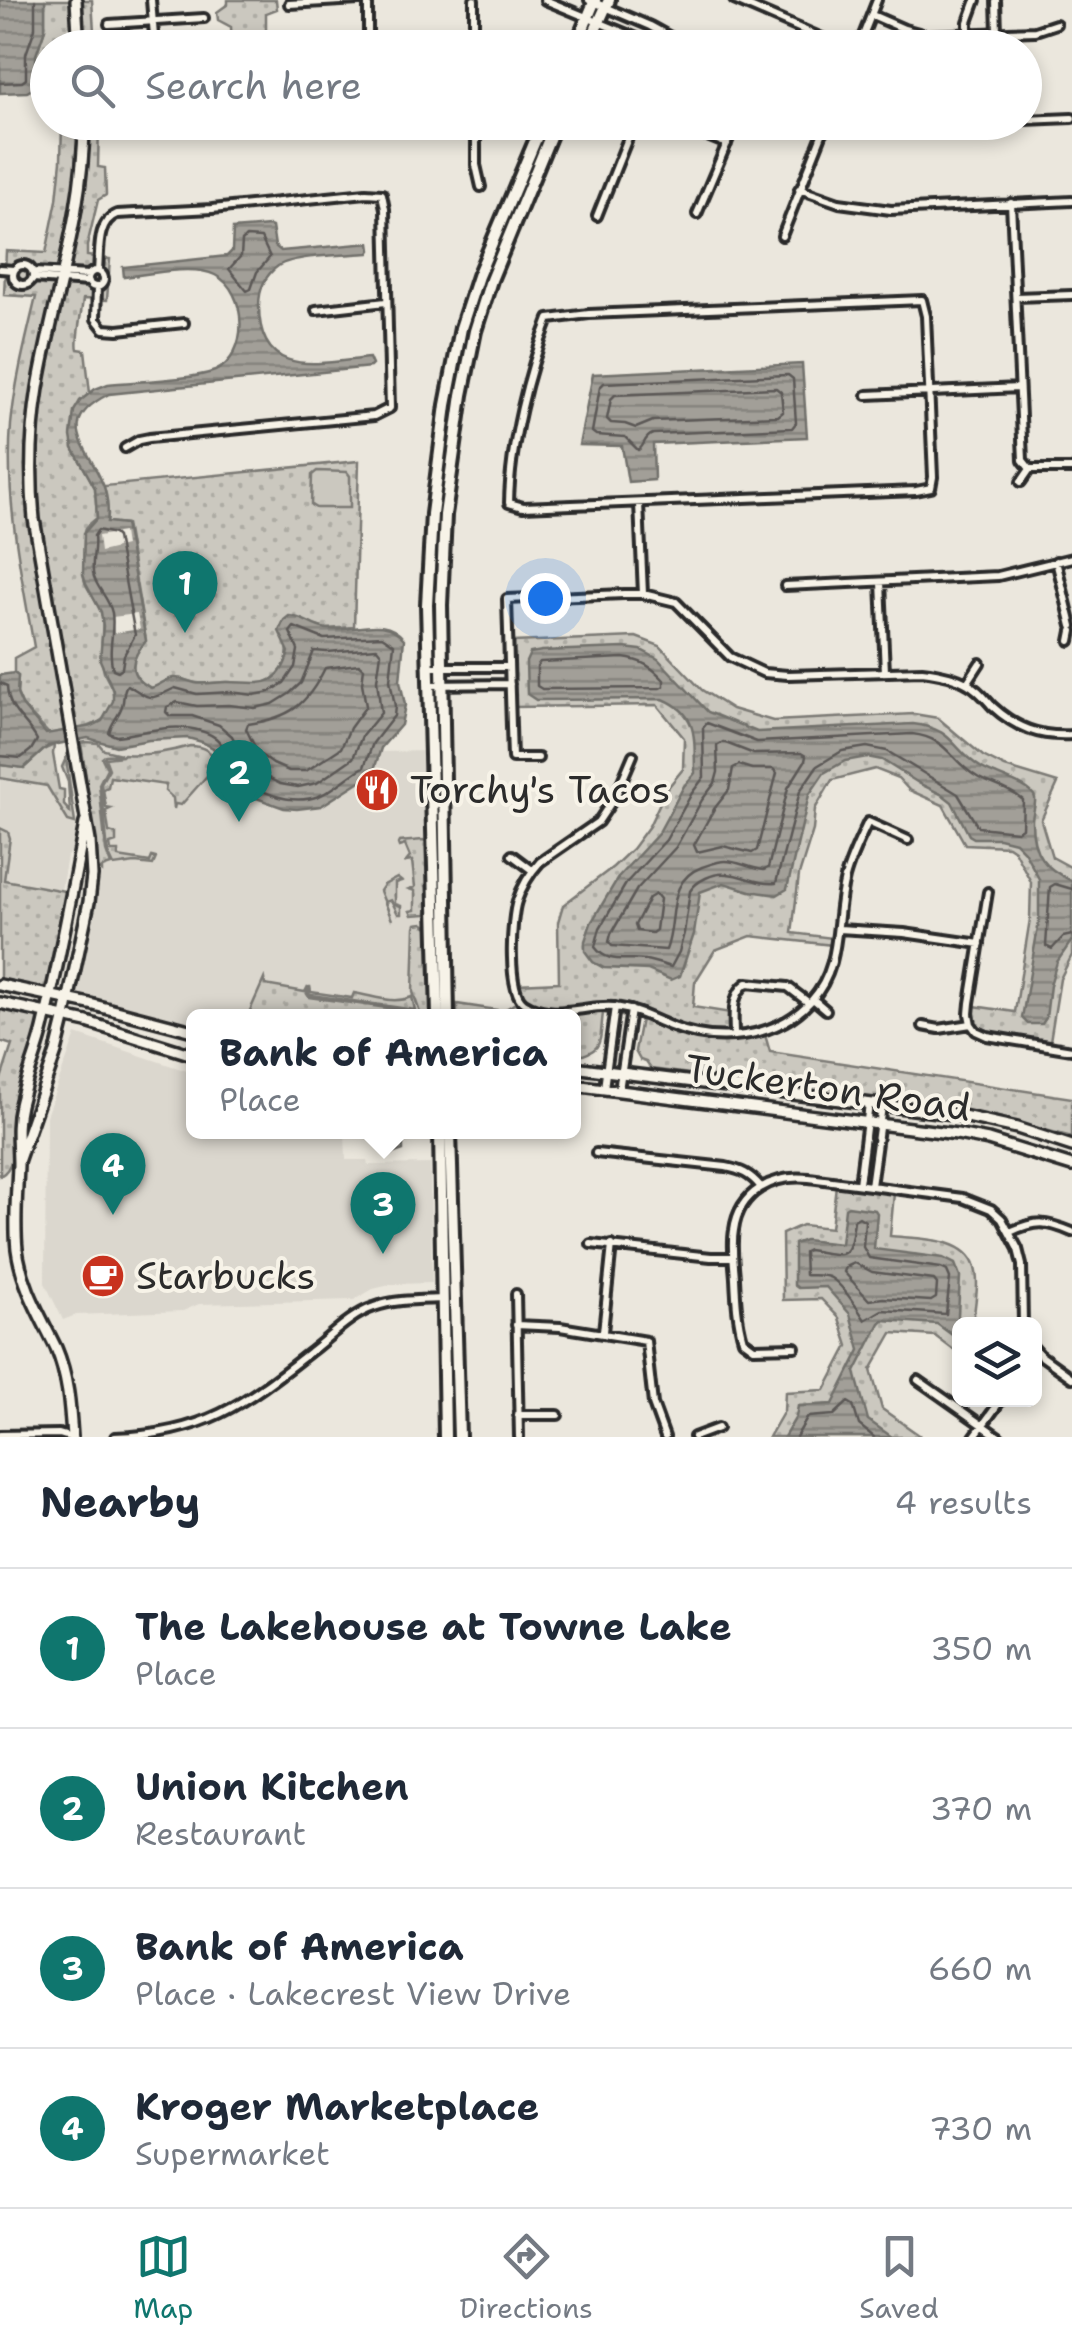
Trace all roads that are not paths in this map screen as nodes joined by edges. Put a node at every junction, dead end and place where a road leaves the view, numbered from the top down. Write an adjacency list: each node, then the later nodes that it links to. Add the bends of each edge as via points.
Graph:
1 (76, 0): 19 (street)
2 (151, 0): 15 (street)
3 (358, 0): 12 (street)
4 (368, 0): 21 (street)
5 (474, 0): 22 (street)
6 (545, 0): 16 (street)
7 (734, 0): 27 (street)
8 (877, 0): 13 (street)
9 (976, 0): 30 (street)
10 (996, 0): 31 (street)
11 (599, 2): 16 (main road); 26 (street)
12 (289, 4)
13 (872, 15): 28 (street); 29 (street)
14 (204, 18): 15 (street)
15 (153, 21): 17 (street); 20 (street)
16 (593, 21): 23 (main road); 24 (main road); 25 (street)
17 (109, 24)
18 (1056, 24): 32 (street)
19 (78, 30)
20 (153, 30)
21 (368, 30)
22 (474, 30)
23 (587, 30)
24 (591, 30)
25 (616, 30)
26 (657, 30)
27 (803, 30)
28 (866, 30)
29 (907, 30)
30 (968, 30)
31 (997, 30)
32 (1038, 30)
33 (1072, 118): 34 (street)
34 (1042, 119)
35 (83, 140): 57 (street)
36 (476, 140): 44 (street)
37 (535, 140): 47 (main road)
38 (548, 140): 49 (main road)
39 (627, 140): 51 (street)
40 (717, 140): 43 (street)
41 (729, 140): 43 (street)
42 (819, 140): 45 (street)
43 (727, 144): 50 (street)
44 (481, 186)
45 (799, 189): 48 (street, via 892,210); 52 (street)
46 (1072, 201): 48 (street)
47 (508, 203): 49 (main road); 66 (main road, via 461,328)
48 (1010, 203): 61 (street)
49 (520, 208): 68 (main road, via 474,331)
50 (697, 214)
51 (597, 216)
52 (782, 236)
53 (98, 271): 58 (street); 59 (street, via 104,280); 62 (street, via 102,227 117,214 382,194)
54 (0, 273): 55 (street)
55 (13, 274): 56 (street, via 24,266); 56 (street, via 22,283)
56 (33, 275): 57 (street)
57 (63, 277): 58 (street); 94 (street, via 38,390 34,519)
58 (89, 278): 59 (street)
59 (97, 287): 64 (street, via 99,326)
60 (1072, 296): 61 (street)
61 (1016, 298): 65 (street)
62 (386, 302): 63 (street); 70 (street, via 390,408 374,416 149,438)
63 (316, 310)
64 (184, 323)
65 (1019, 388): 67 (street); 71 (street, via 1023,460)
66 (449, 391): 68 (main road); 85 (main road, via 432,514)
67 (929, 392): 69 (street); 74 (street, via 931,488); 74 (street, via 922,300 549,318 525,398 509,503)
68 (462, 394): 83 (main road, via 446,515)
69 (867, 395)
70 (124, 448)
71 (1030, 468): 72 (street); 73 (street)
72 (1072, 469)
73 (1021, 482)
74 (639, 503): 79 (street)
75 (1072, 558): 76 (street)
76 (1056, 562): 77 (street, via 998,576); 80 (street)
77 (881, 582): 78 (street); 86 (street)
78 (785, 586)
79 (642, 594): 84 (street, via 507,598); 86 (street, via 676,602 730,657 764,673)
80 (1072, 629): 81 (street)
81 (1070, 641)
82 (980, 663): 87 (street)
83 (443, 667): 84 (street); 85 (street); 89 (main road)
84 (509, 667): 88 (street)
85 (429, 668): 90 (main road)
86 (885, 672): 87 (street, via 922,671)
87 (968, 683): 91 (street, via 1024,729)
88 (510, 684): 89 (street); 93 (street, via 512,758)
89 (443, 685): 90 (street); 102 (main road)
90 (430, 686): 95 (main road)
91 (1072, 735)
92 (632, 754): 98 (street, via 598,822)
93 (538, 758)
94 (85, 821): 99 (street); 100 (street)
95 (434, 836): 102 (main road, via 440,838); 110 (main road)
96 (908, 840): 103 (street, via 868,822 844,880)
97 (512, 856): 98 (street)
98 (532, 870): 112 (street, via 516,904 514,978 518,998)
99 (77, 875): 100 (street); 106 (street)
100 (92, 876): 107 (street)
101 (988, 892): 104 (street)
102 (446, 895): 111 (main road)
103 (839, 929): 104 (street); 108 (street, via 831,967)
104 (980, 944): 118 (street)
105 (0, 985): 106 (street)
106 (51, 995): 107 (street); 116 (street)
107 (68, 999): 117 (street); 120 (street)
108 (811, 1001): 114 (street); 123 (street, via 770,1028); 123 (street, via 781,986 742,985 734,1003)
109 (0, 1003): 116 (street)
110 (437, 1009)
111 (448, 1009)
112 (536, 1009)
113 (623, 1009): 115 (street); 121 (street); 122 (street); 123 (street, via 686,1031)
114 (826, 1010)
115 (581, 1011)
116 (47, 1012): 117 (street); 146 (street, via 18,1110)
117 (64, 1016): 126 (street); 146 (street)
118 (971, 1024): 119 (street); 125 (street, via 987,1036)
119 (923, 1026)
120 (186, 1029)
121 (612, 1031): 122 (street); 124 (street)
122 (627, 1034): 127 (street)
123 (734, 1036)
124 (609, 1050): 127 (street); 129 (street)
125 (1072, 1050)
126 (186, 1052)
127 (624, 1053): 130 (street)
128 (581, 1068): 129 (street, Tuckerton Road)
129 (606, 1070): 130 (street, Tuckerton Road); 132 (street)
130 (621, 1072): 133 (street); 134 (street, Tuckerton Road)
131 (581, 1086): 132 (street, Tuckerton Road)
132 (604, 1088): 133 (street, Tuckerton Road)
133 (618, 1090): 136 (street, Tuckerton Road)
134 (870, 1104): 135 (street, Tuckerton Road); 136 (street)
135 (882, 1106): 137 (street); 142 (street, Tuckerton Road, via 954,1114)
136 (867, 1122): 137 (street, Tuckerton Road); 140 (street)
137 (880, 1124): 141 (street); 147 (street, Tuckerton Road, via 988,1140)
138 (440, 1139): 157 (main road)
139 (450, 1139): 161 (main road)
140 (864, 1144): 141 (street); 144 (street)
141 (877, 1145): 145 (street)
142 (1072, 1146)
143 (596, 1153): 149 (street, via 726,1166)
144 (862, 1158): 145 (street); 148 (street)
145 (875, 1159): 150 (street)
146 (18, 1162): 174 (street, via 17,1250 28,1293 65,1374)
147 (1072, 1166)
148 (859, 1184): 149 (street, via 797,1176); 150 (street)
149 (760, 1186): 155 (street, via 738,1213)
150 (872, 1186): 151 (street, via 979,1203)
151 (1010, 1232): 152 (street, via 1040,1222); 158 (street, via 1022,1264)
152 (1072, 1232)
153 (592, 1244): 154 (street)
154 (612, 1245): 155 (street); 160 (street)
155 (734, 1256): 162 (street, via 742,1340 754,1348)
156 (516, 1294): 159 (street)
157 (443, 1299): 161 (main road); 166 (main road); 175 (street, via 401,1301 356,1316 218,1417)
158 (1023, 1317)
159 (516, 1326): 160 (street); 169 (street)
160 (602, 1332): 179 (street, via 646,1341 653,1404)
161 (456, 1342): 167 (main road)
162 (795, 1347)
163 (1042, 1359): 164 (street)
164 (1072, 1378)
165 (918, 1380): 171 (street)
166 (444, 1383): 167 (main road); 176 (main road)
167 (458, 1383): 177 (main road)
168 (996, 1407): 171 (street)
169 (518, 1414): 170 (street); 178 (street)
170 (558, 1415)
171 (982, 1425): 181 (street); 182 (street)
172 (718, 1428): 180 (street)
173 (0, 1435): 174 (street)
174 (70, 1437)
175 (115, 1437)
176 (446, 1437)
177 (459, 1437)
178 (519, 1437)
179 (665, 1437)
180 (694, 1437)
181 (974, 1437)
182 (999, 1437)

